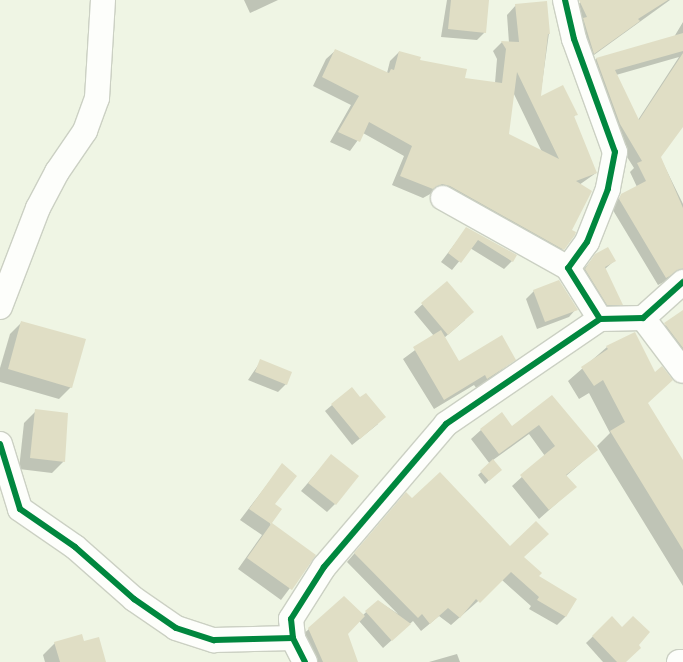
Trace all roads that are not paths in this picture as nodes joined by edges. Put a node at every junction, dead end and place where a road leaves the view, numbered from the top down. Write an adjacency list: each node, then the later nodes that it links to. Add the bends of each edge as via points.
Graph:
1 (103, 0): 6 (street, via 97,98 84,131 56,172 38,208)
2 (565, 0): 4 (street, via 574,39 615,152 608,189 587,242)
3 (443, 198): 4 (street)
4 (568, 268): 8 (street)
5 (683, 282): 7 (street)
6 (0, 307)
7 (643, 318): 8 (street); 9 (street)
8 (600, 319): 11 (street, via 446,424 324,567 291,619)
9 (683, 371)
10 (0, 444): 11 (street, via 20,509 75,547 134,599 176,628 214,640)
11 (293, 638): 12 (street)
12 (305, 662)
13 (679, 662): 14 (street)
14 (683, 662)

